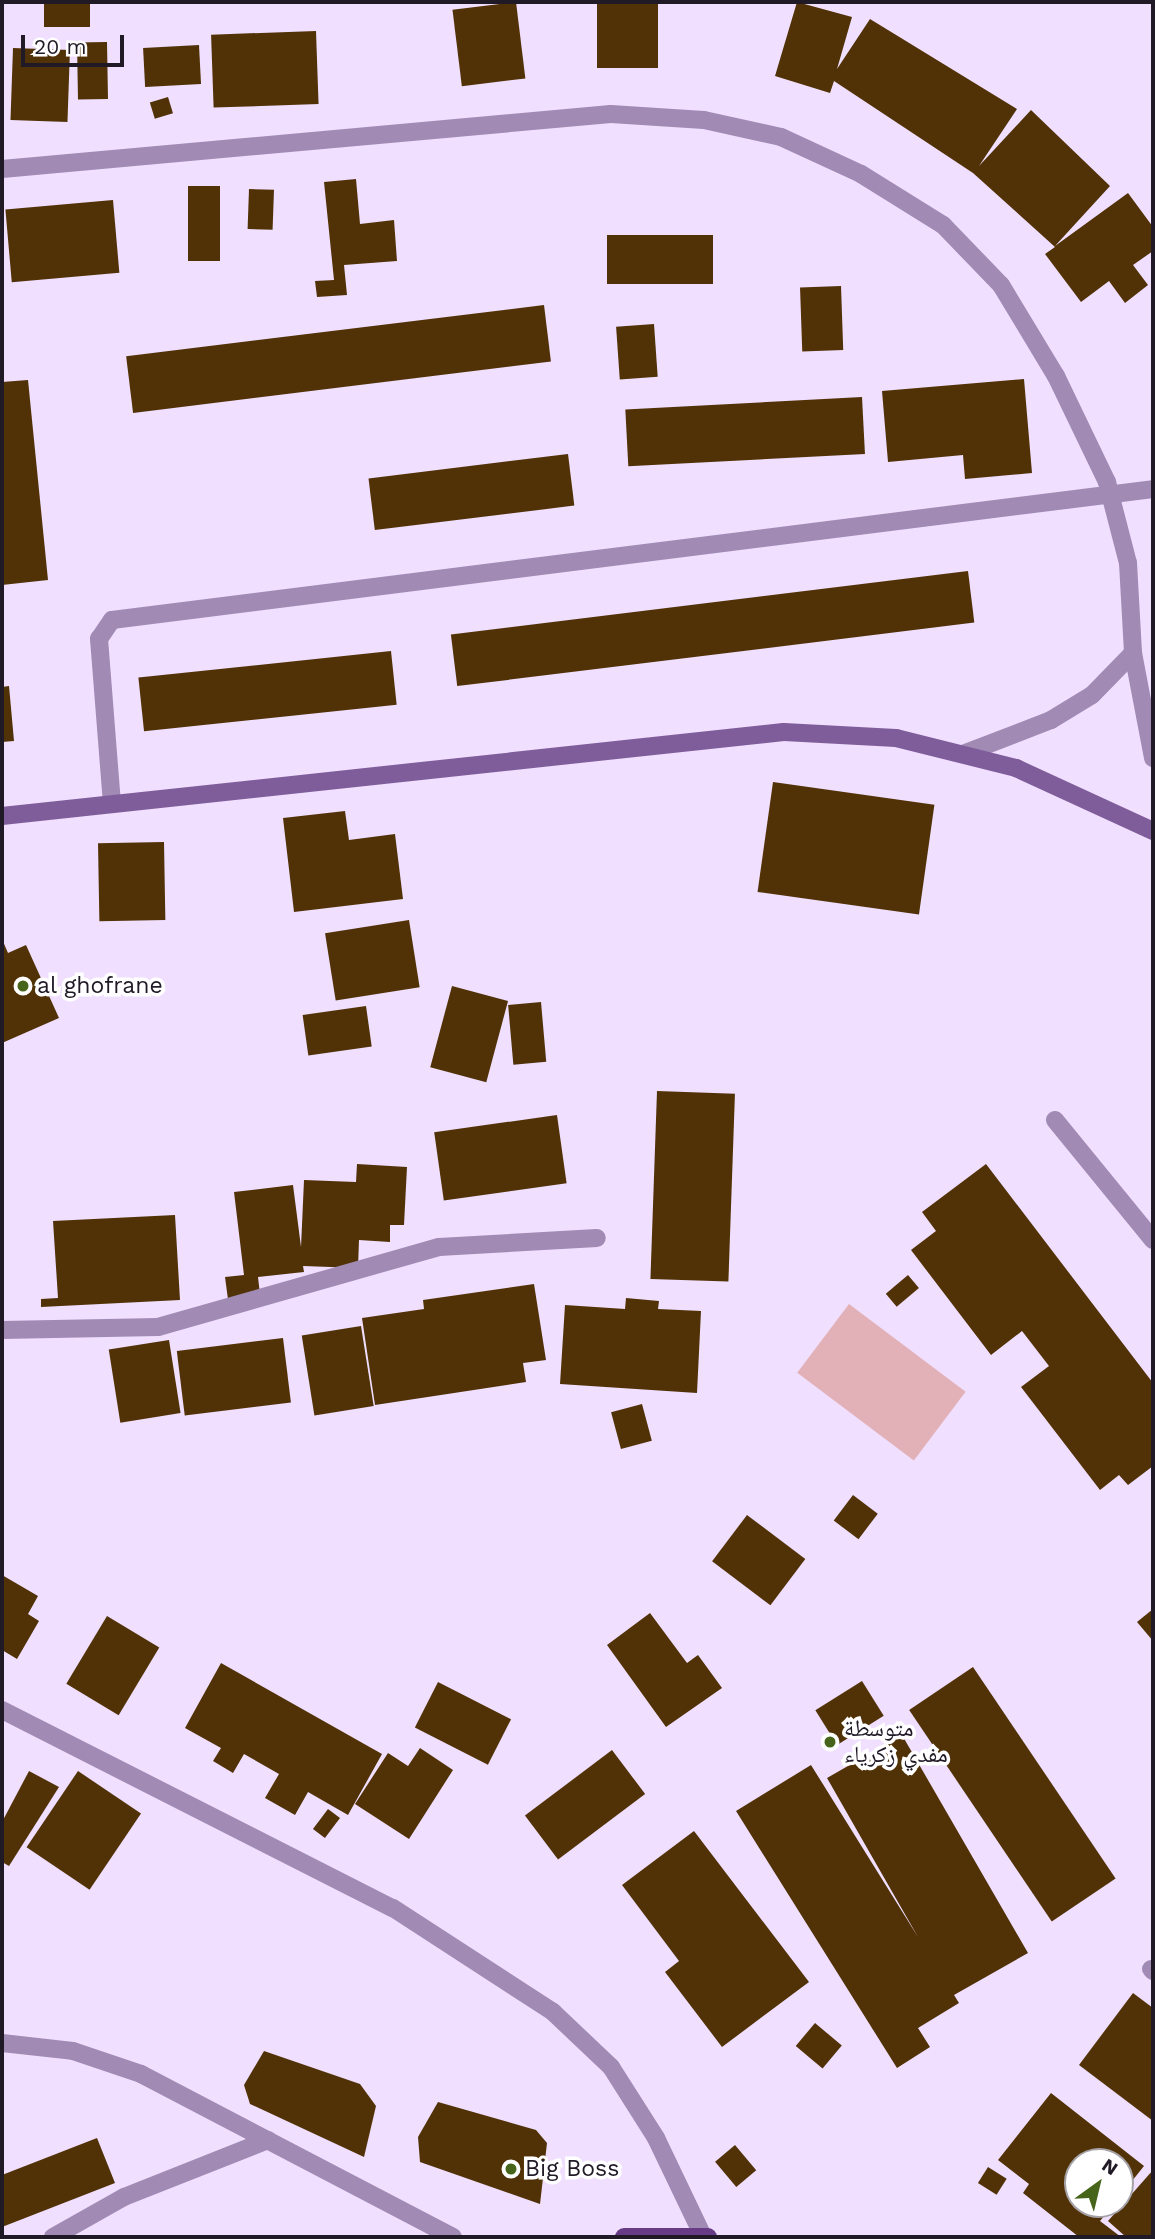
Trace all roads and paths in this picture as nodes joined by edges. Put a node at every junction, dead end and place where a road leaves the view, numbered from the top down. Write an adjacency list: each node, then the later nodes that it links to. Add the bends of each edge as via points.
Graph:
1 (2, 169): 3 (street, via 611,114 704,120 781,137 861,174 943,225 1001,285 1056,376)
2 (1153, 489): 3 (street)
3 (1110, 494): 4 (street, via 1128,563); 7 (street, via 113,620 99,639)
4 (1133, 653): 5 (street, via 1092,695 1051,720); 6 (street)
5 (963, 754): 7 (street, via 897,738 784,732); 9 (street, via 1087,795)
6 (1153, 758)
7 (112, 804): 8 (street)
8 (2, 816)
9 (1153, 831)
10 (1055, 1120): 12 (street)
11 (597, 1238): 13 (street, via 439,1247 158,1327)
12 (1153, 1240)
13 (2, 1330)
14 (2, 1710): 20 (street, via 393,1908 553,2012 611,2067 656,2138)
15 (2, 2043): 16 (street, via 73,2051 141,2074)
16 (268, 2140): 17 (street, via 124,2197); 18 (street)
17 (52, 2237)
18 (453, 2237)
19 (624, 2237): 20 (main road)
20 (706, 2237)

